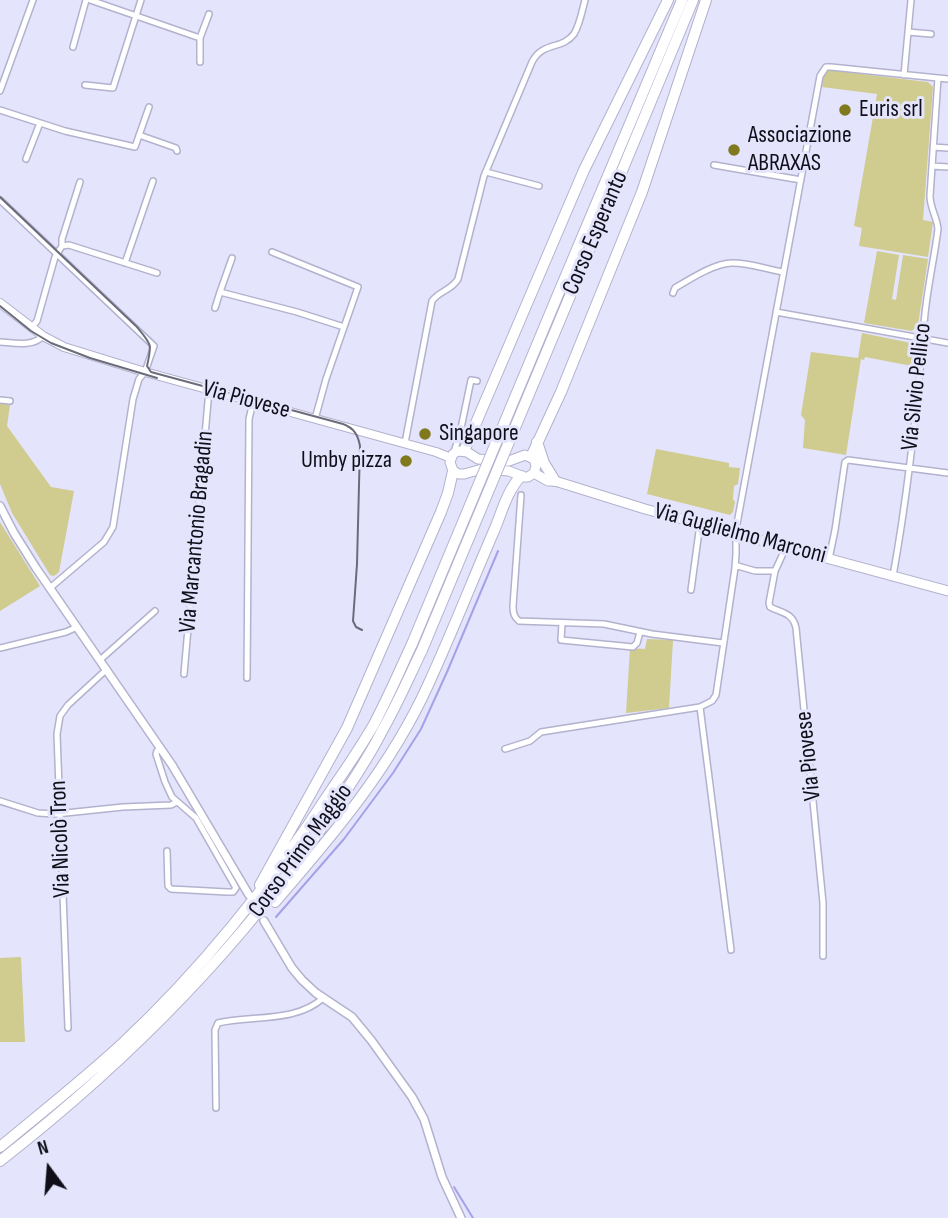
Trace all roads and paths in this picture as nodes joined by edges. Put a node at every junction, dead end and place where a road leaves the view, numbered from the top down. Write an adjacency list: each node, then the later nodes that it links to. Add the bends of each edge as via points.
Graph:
1 (33, 0): 21 (street)
2 (88, 0): 11 (street); 15 (street)
3 (141, 0): 11 (street)
4 (585, 0): 33 (street, via 572,36 536,54)
5 (668, 0): 67 (highway, via 584,170)
6 (682, 0): 48 (highway, Corso Esperanto)
7 (693, 0): 48 (highway, Corso Esperanto)
8 (706, 0): 65 (highway, via 642,192)
9 (911, 0): 12 (street)
10 (209, 14): 14 (street)
11 (136, 16): 14 (street); 20 (street, via 113,88)
12 (908, 32): 13 (street); 17 (street)
13 (931, 34)
14 (200, 38): 16 (street)
15 (73, 47)
16 (200, 62)
17 (904, 75): 18 (street); 34 (street, via 826,67 822,71)
18 (938, 78): 19 (street); 26 (street, Via Silvio Pellico)
19 (948, 79)
20 (85, 85)
21 (0, 91)
22 (149, 107): 25 (street)
23 (0, 110): 24 (street)
24 (40, 123): 25 (street, via 135,146); 29 (street)
25 (139, 135): 28 (street)
26 (933, 147): 27 (street); 31 (street, Via Silvio Pellico)
27 (948, 148)
28 (177, 151)
29 (26, 159)
30 (714, 165): 34 (street)
31 (932, 166): 32 (street); 55 (street, Via Silvio Pellico, via 930,204 938,229)
32 (948, 167)
33 (486, 172): 37 (street); 66 (street, via 458,279 432,301)
34 (801, 180): 44 (street)
35 (153, 181): 43 (street)
36 (80, 182): 39 (street)
37 (540, 186)
38 (0, 200): 41 (street)
39 (62, 246): 41 (street); 43 (street)
40 (272, 252): 52 (street, via 358,286)
41 (57, 253): 53 (street); 58 (street, via 154,346)
42 (232, 258): 46 (street)
43 (125, 263): 45 (street)
44 (783, 272): 47 (street, via 730,263 687,281); 51 (street)
45 (157, 274)
46 (220, 292): 50 (street); 52 (street)
47 (673, 293)
48 (565, 294): 69 (highway, Corso Esperanto, bridge)
49 (0, 303): 53 (main road, Via Piovese)
50 (215, 308)
51 (776, 312): 55 (street); 79 (street)
52 (344, 327): 64 (street)
53 (31, 328): 54 (main road, Via Piovese)
54 (43, 337): 56 (street, via 30,343); 58 (main road, Via Piovese)
55 (923, 339): 57 (street); 70 (street, Via Silvio Pellico)
56 (0, 342)
57 (948, 343)
58 (145, 372): 60 (main road, Via Piovese); 85 (street, via 133,399 111,534)
59 (477, 381): 67 (street, via 471,380)
60 (209, 390): 63 (main road, Via Piovese); 96 (street, Via Marcantonio Bragadin)
61 (0, 400): 62 (street)
62 (10, 401)
63 (253, 402): 64 (main road, Via Piovese); 97 (street, via 249,419)
64 (314, 419): 66 (main road, Via Piovese)
65 (537, 442): 68 (highway); 75 (highway)
66 (405, 443): 67 (main road, Via Piovese)
67 (456, 454): 68 (main road, Via Piovese, via 509,461); 71 (main road, via 450,462)
68 (531, 457): 72 (main road)
69 (493, 464): 108 (highway, Corso Primo Maggio, bridge, via 378,728)
70 (909, 467): 73 (street); 81 (street, via 845,462); 84 (street, Via Silvio Pellico)
71 (453, 471): 74 (main road, via 482,469); 108 (highway, via 441,512 347,728)
72 (534, 472): 74 (main road); 75 (main road, Via Guglielmo Marconi)
73 (948, 473)
74 (521, 476): 108 (highway, via 509,491 428,686 392,753 258,921)
75 (555, 481): 78 (main road, Via Guglielmo Marconi)
76 (521, 495): 89 (street, via 513,614 519,621)
77 (0, 506): 85 (street)
78 (700, 524): 79 (main road, Via Guglielmo Marconi); 86 (street)
79 (735, 533): 80 (main road, Via Guglielmo Marconi); 82 (street)
80 (786, 547): 81 (main road, Via Guglielmo Marconi); 83 (street, Via Piovese)
81 (829, 559): 84 (main road, Via Guglielmo Marconi)
82 (735, 568): 83 (street); 92 (street)
83 (775, 571): 109 (street, Via Piovese, via 770,607 788,614 796,628 823,903)
84 (893, 576): 87 (main road, Via Guglielmo Marconi)
85 (50, 588): 90 (street)
86 (691, 590)
87 (948, 591)
88 (155, 611): 94 (street)
89 (562, 623): 91 (street, via 604,624); 91 (street, via 561,640 633,647)
90 (78, 627): 93 (street); 94 (street)
91 (640, 632): 92 (street)
92 (723, 643): 98 (street, via 716,695)
93 (0, 648)
94 (100, 660): 95 (street)
95 (107, 669): 99 (street); 103 (street, Via Nicolò Tron, via 61,716 57,734)
96 (184, 674)
97 (247, 678)
98 (700, 707): 100 (street, via 541,732); 107 (street)
99 (161, 749): 102 (street, via 156,754); 105 (street)
100 (505, 749)
101 (0, 801): 103 (street, via 38,813)
102 (177, 802): 103 (street); 104 (street, via 196,818 236,888 233,892 171,889)
103 (60, 814): 111 (street, Via Nicolò Tron)
104 (167, 851)
105 (249, 895)
106 (264, 920): 110 (street, via 292,968)
107 (731, 950)
108 (216, 954): 113 (highway, Corso Primo Maggio, via 82,1079); 114 (highway, Corso Primo Maggio, via 173,1009 89,1089)
109 (823, 956)
110 (323, 998): 112 (street, via 293,1013 218,1023); 115 (street, via 359,1025 412,1097)
111 (68, 1028)
112 (216, 1108)
113 (0, 1147)
114 (0, 1161)
115 (461, 1218)

